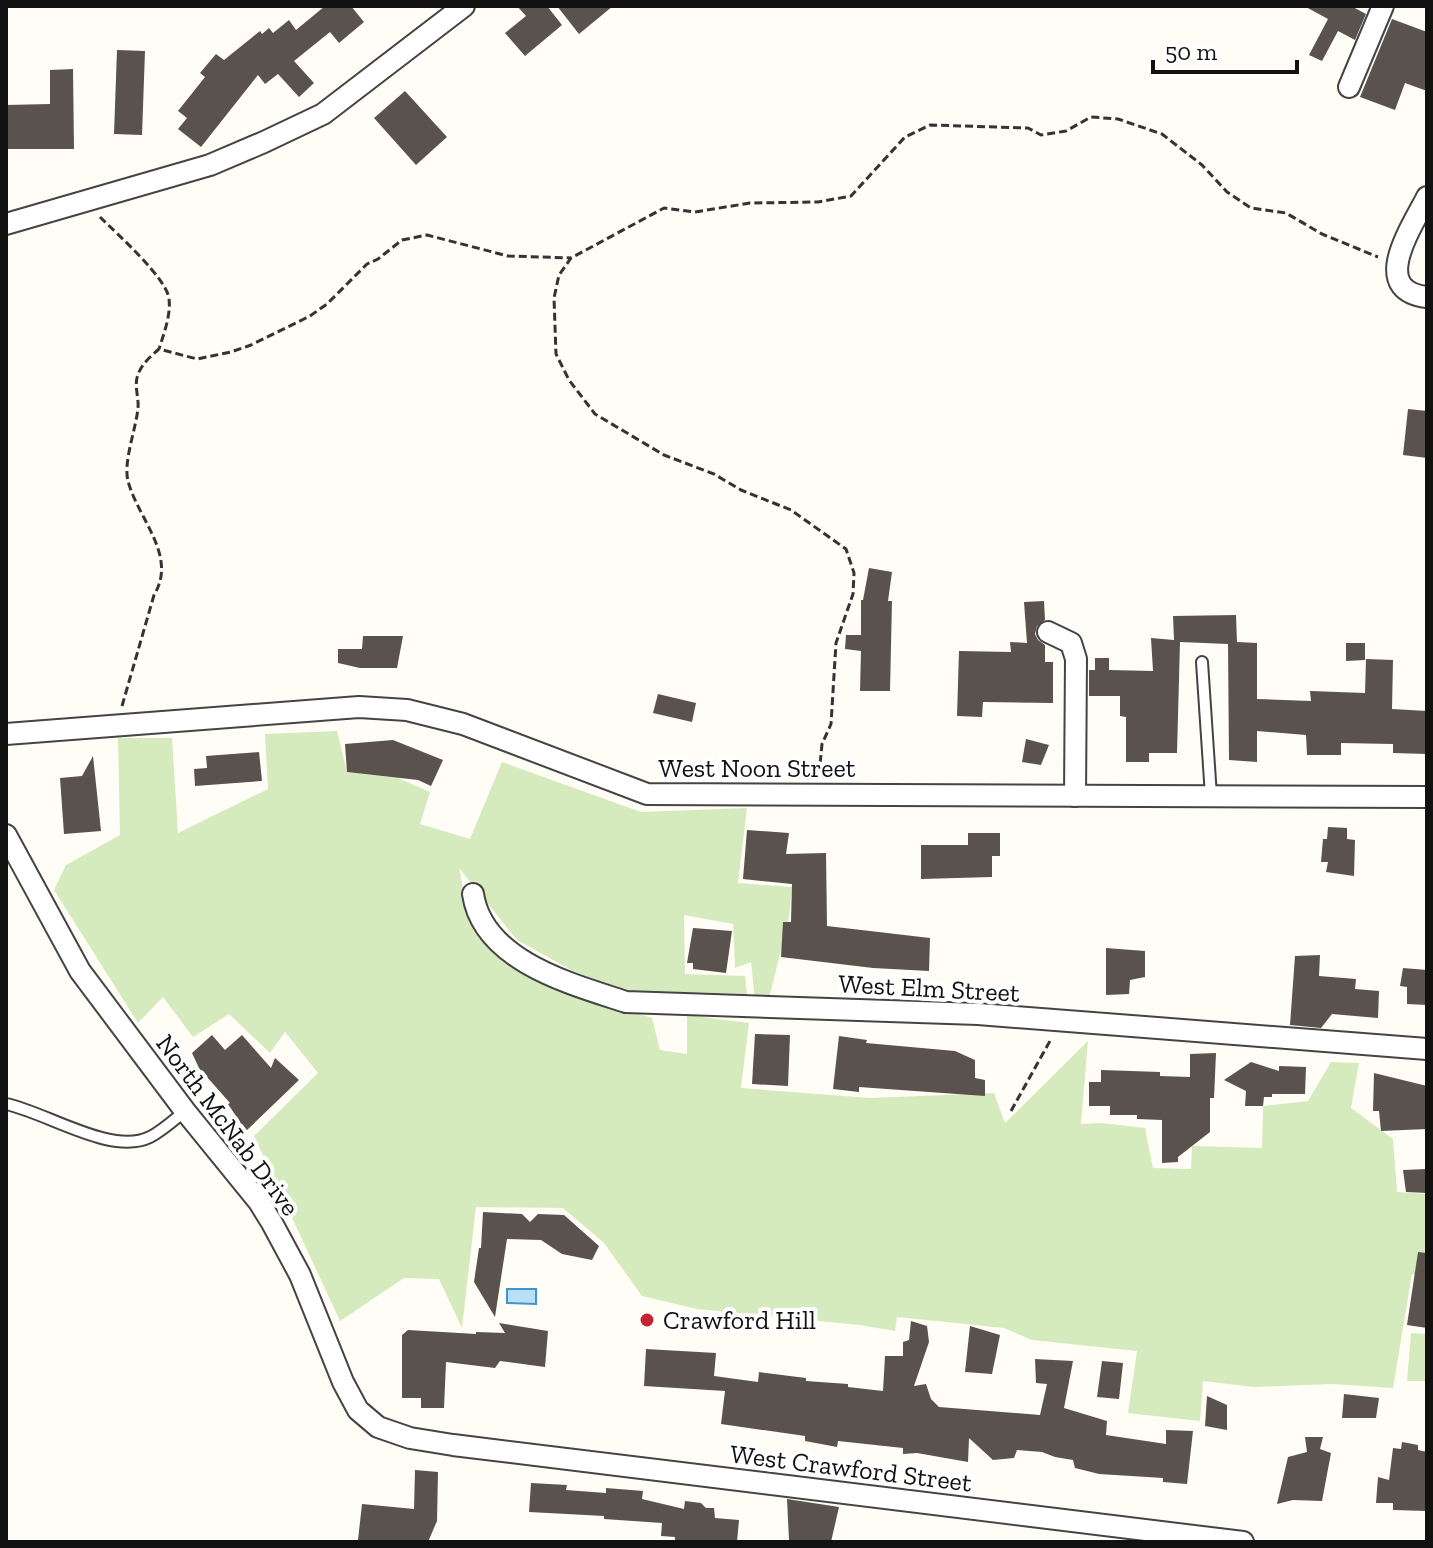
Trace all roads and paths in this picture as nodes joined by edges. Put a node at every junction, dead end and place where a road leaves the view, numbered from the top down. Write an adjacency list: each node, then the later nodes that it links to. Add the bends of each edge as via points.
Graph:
1 (464, 6): 5 (street, via 323,114 210,165)
2 (1383, 6): 3 (street)
3 (1349, 87)
4 (1427, 197): 7 (street)
5 (84, 201): 6 (street); 10 (path, via 156,273 170,297)
6 (6, 224)
7 (1399, 256): 8 (path, via 1322,234 1286,213 1251,208 1162,134 1118,119 1091,117 1066,131 1041,135 1028,128 930,125 905,137 851,196 695,212 664,208); 9 (street, via 1399,283 1408,293)
8 (571, 258): 10 (path, via 508,256 427,235 402,240 310,316 251,345 197,359); 15 (path, via 559,275 554,298 556,354 595,414 664,455 791,510 846,549 854,573 853,594 836,643 831,724 822,744)
9 (1427, 297)
10 (159, 349): 13 (path, via 139,372 127,478 161,555 162,581)
11 (1048, 632): 16 (street, via 1071,643 1076,659)
12 (1202, 662): 17 (lane)
13 (116, 725): 14 (street, West Noon Street); 15 (street, West Noon Street, via 359,707 407,710 463,724 647,794)
14 (6, 734)
15 (817, 795): 16 (street, West Noon Street)
16 (1075, 796): 17 (street, West Noon Street)
17 (1211, 796): 18 (street, West Noon Street)
18 (1427, 797)
19 (6, 835): 24 (street, North McNab Drive, via 80,971)
20 (473, 894): 21 (street, West Elm Street, via 485,928 532,966 626,1002)
21 (1061, 1021): 22 (street, West Elm Street); 25 (path)
22 (1427, 1049)
23 (6, 1104): 24 (lane, via 103,1139 130,1142 148,1138)
24 (185, 1111): 26 (street, North McNab Drive, via 259,1202 283,1242 358,1410 378,1427)
25 (1011, 1111)
26 (453, 1445): 27 (street, West Crawford Street)
27 (1243, 1542)

